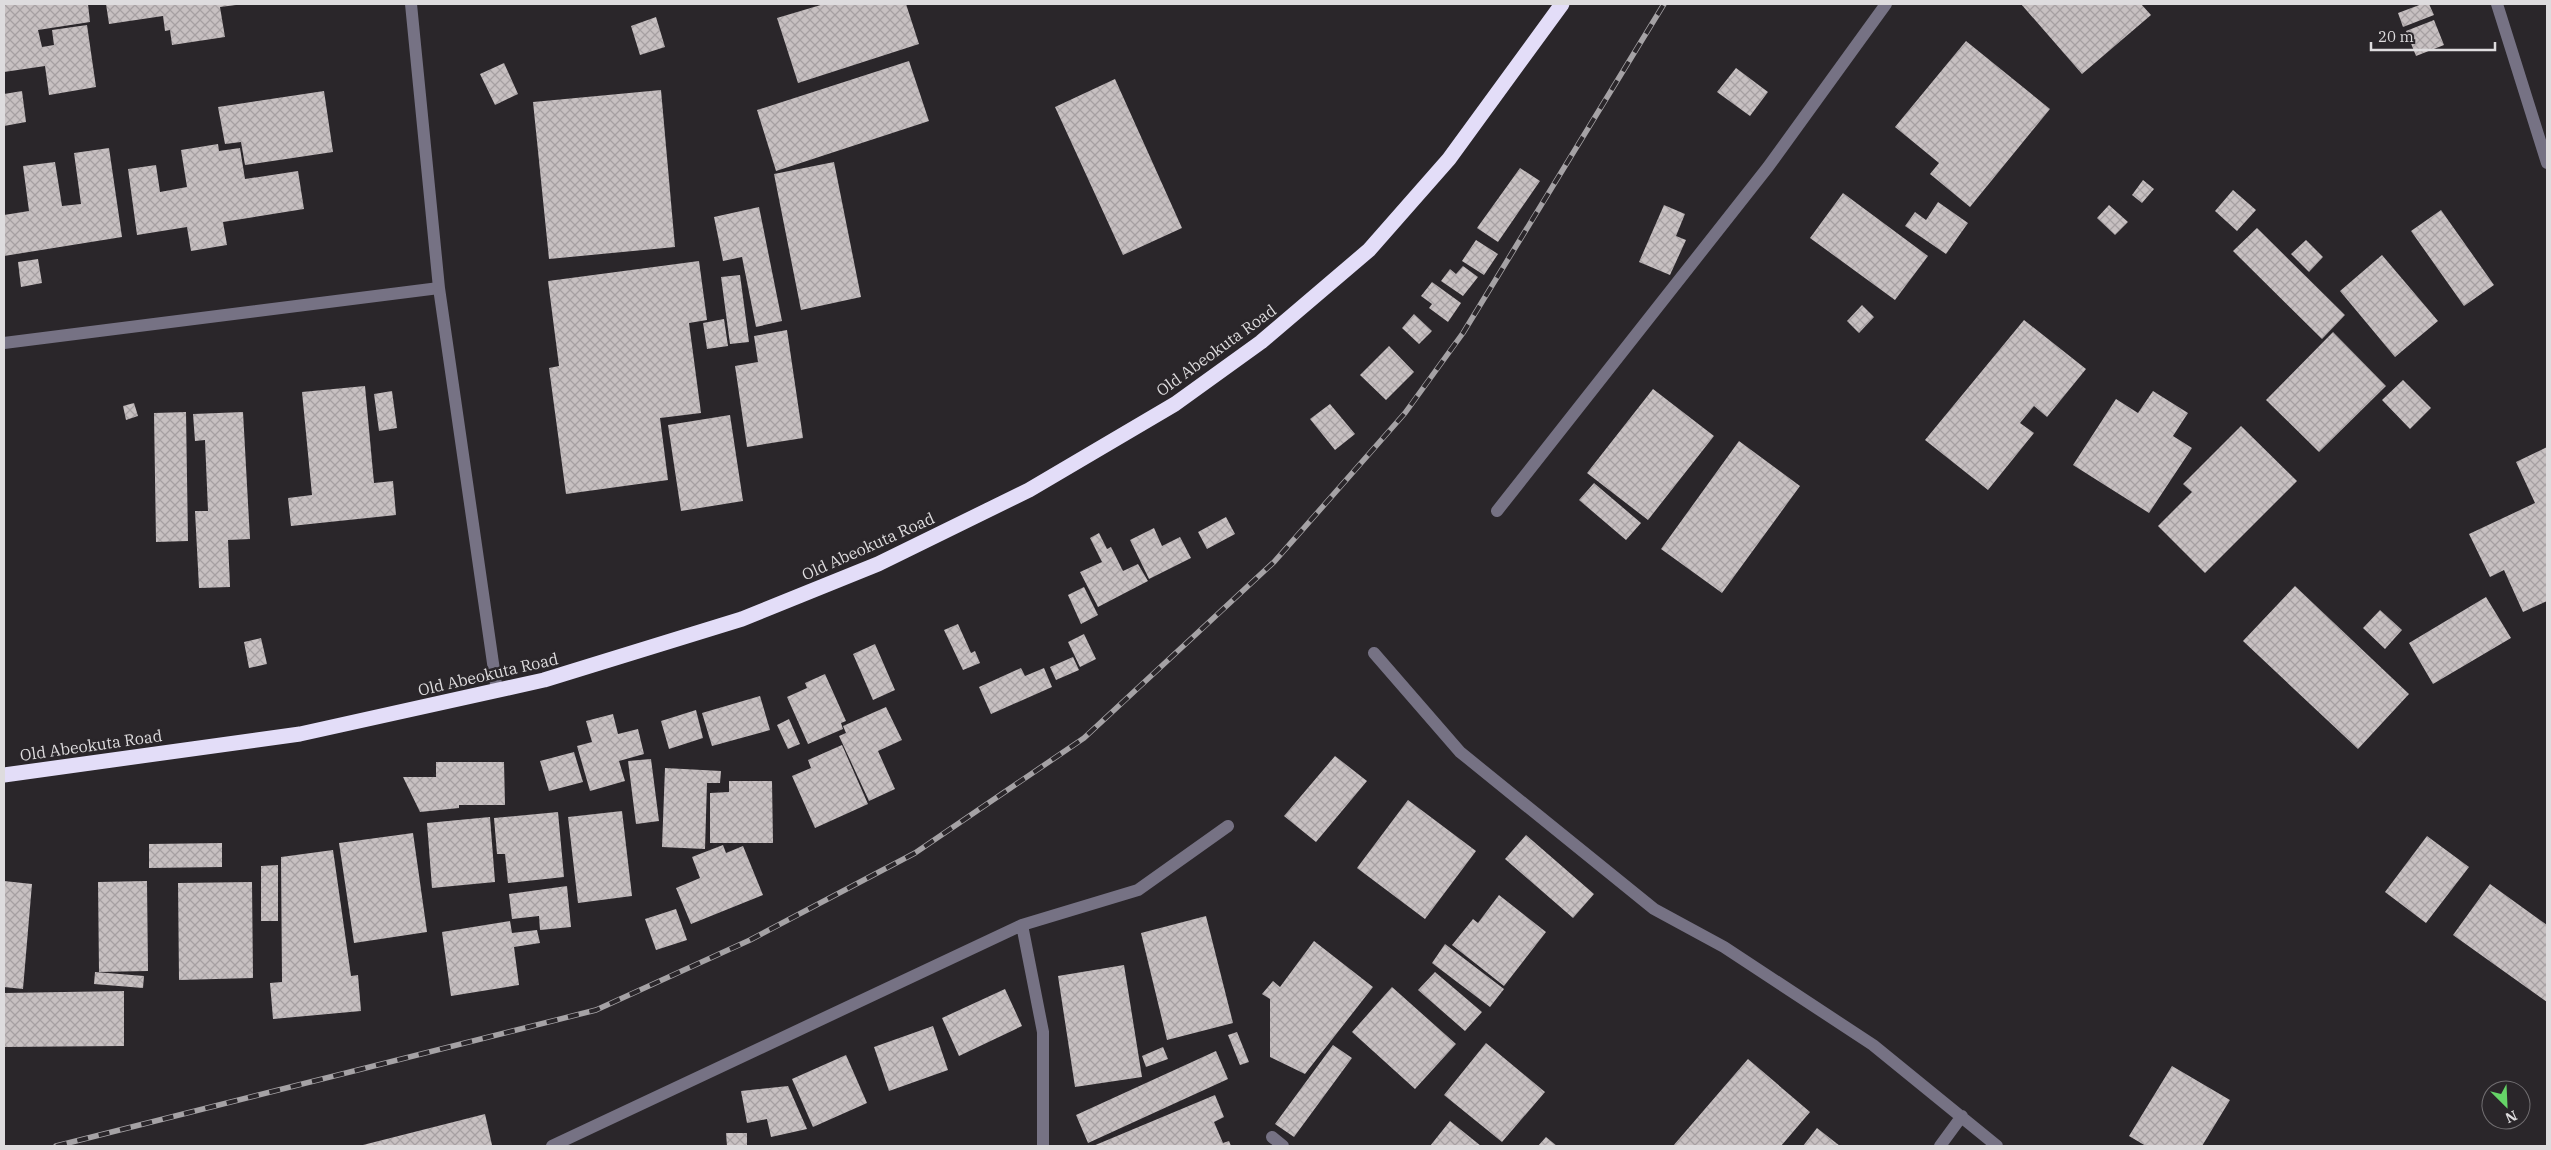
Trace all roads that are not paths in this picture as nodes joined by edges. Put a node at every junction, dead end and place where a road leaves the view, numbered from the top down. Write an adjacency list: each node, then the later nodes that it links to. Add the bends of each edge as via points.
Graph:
1 (411, 4): 6 (street)
2 (1562, 4): 10 (highway, Old Abeokuta Road, via 1449,159 1368,250 1261,342 1175,404 1028,490 878,564 742,619 544,680)
3 (1886, 4): 8 (street, via 1768,167)
4 (2497, 4): 5 (street)
5 (2547, 163)
6 (439, 288): 7 (street); 10 (street)
7 (4, 342)
8 (1497, 511)
9 (1374, 653): 14 (street, via 1460,752 1654,908 1724,947 1873,1045)
10 (497, 691): 11 (highway, Old Abeokuta Road, via 300,734)
11 (4, 775)
12 (1228, 826): 13 (street, via 1138,890)
13 (1022, 925): 16 (street); 17 (street, via 1043,1032)
14 (1962, 1116): 19 (street); 20 (street)
15 (1272, 1137): 18 (street)
16 (552, 1146)
17 (1042, 1146)
18 (1283, 1146)
19 (1940, 1146)
20 (1997, 1146)

